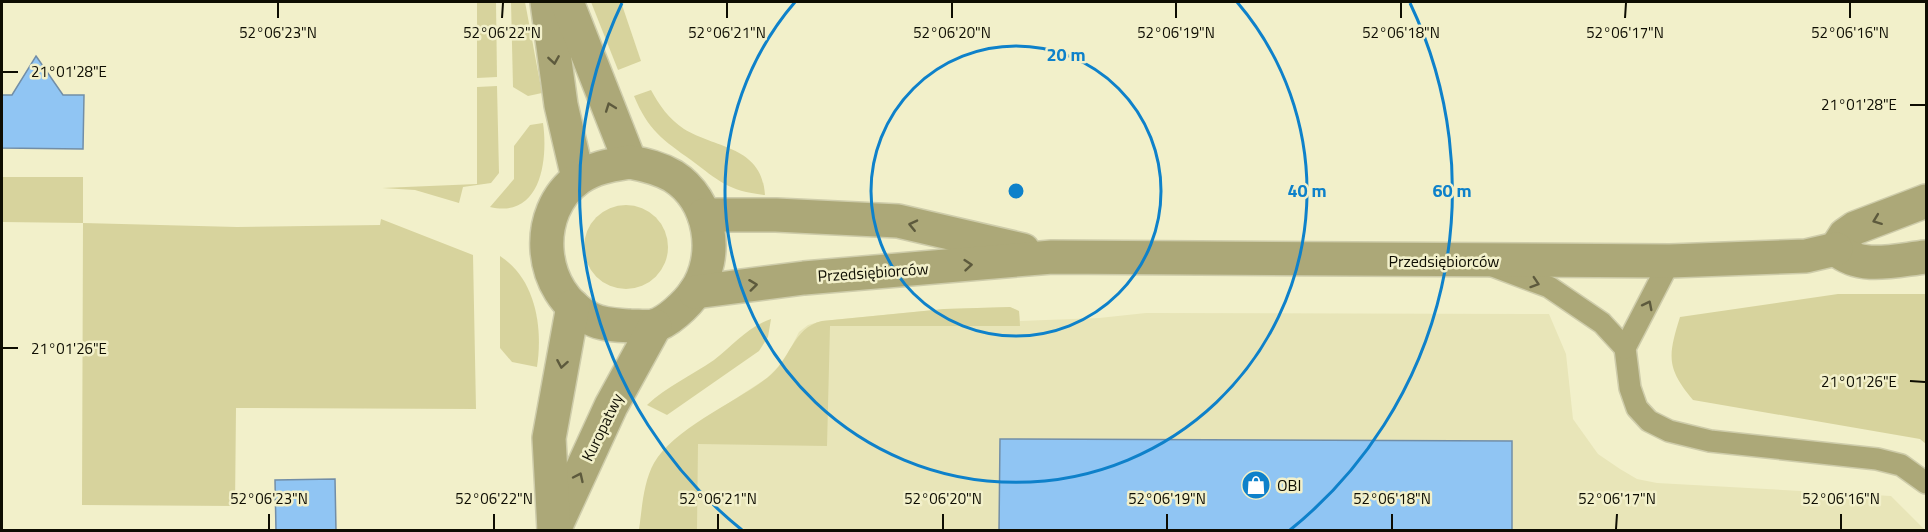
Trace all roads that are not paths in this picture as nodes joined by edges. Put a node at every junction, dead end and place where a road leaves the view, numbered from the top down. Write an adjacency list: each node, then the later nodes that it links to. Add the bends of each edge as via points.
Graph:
1 (548, 2): 4 (street, one-way to 4, via 561,105)
2 (567, 2): 3 (street, one-way to 2)
3 (630, 162): 4 (street, via 602,166); 6 (street, via 653,166 674,177 693,194)
4 (578, 178): 13 (street, via 561,196 550,218 546,243 548,266 558,288)
5 (1926, 201): 7 (street, one-way to 7, via 1855,228)
6 (704, 215): 8 (street, Przedsiębiorców, one-way to 6, via 898,221); 12 (street, via 710,239 708,266)
7 (1836, 249): 9 (street, via 1845,257 1868,263); 11 (street, Przedsiębiorców, via 1806,256)
8 (1052, 257): 10 (street, Przedsiębiorców); 12 (street, Przedsiębiorców, one-way to 8, via 804,278)
9 (1926, 257)
10 (1480, 260): 11 (street, Przedsiębiorców); 15 (lane, one-way to 15, via 1549,287 1602,323)
11 (1670, 261): 15 (lane, one-way to 11)
12 (695, 292): 14 (street, via 678,311)
13 (573, 306): 14 (street, via 590,319 611,325); 17 (street, Kuropatwy, one-way to 17, via 549,438)
14 (655, 326): 17 (street, Kuropatwy, one-way to 14, via 611,406)
15 (1625, 348): 16 (lane, via 1637,408 1649,421 1669,431 1710,441 1877,459 1901,465)
16 (1926, 483)
17 (554, 530)

